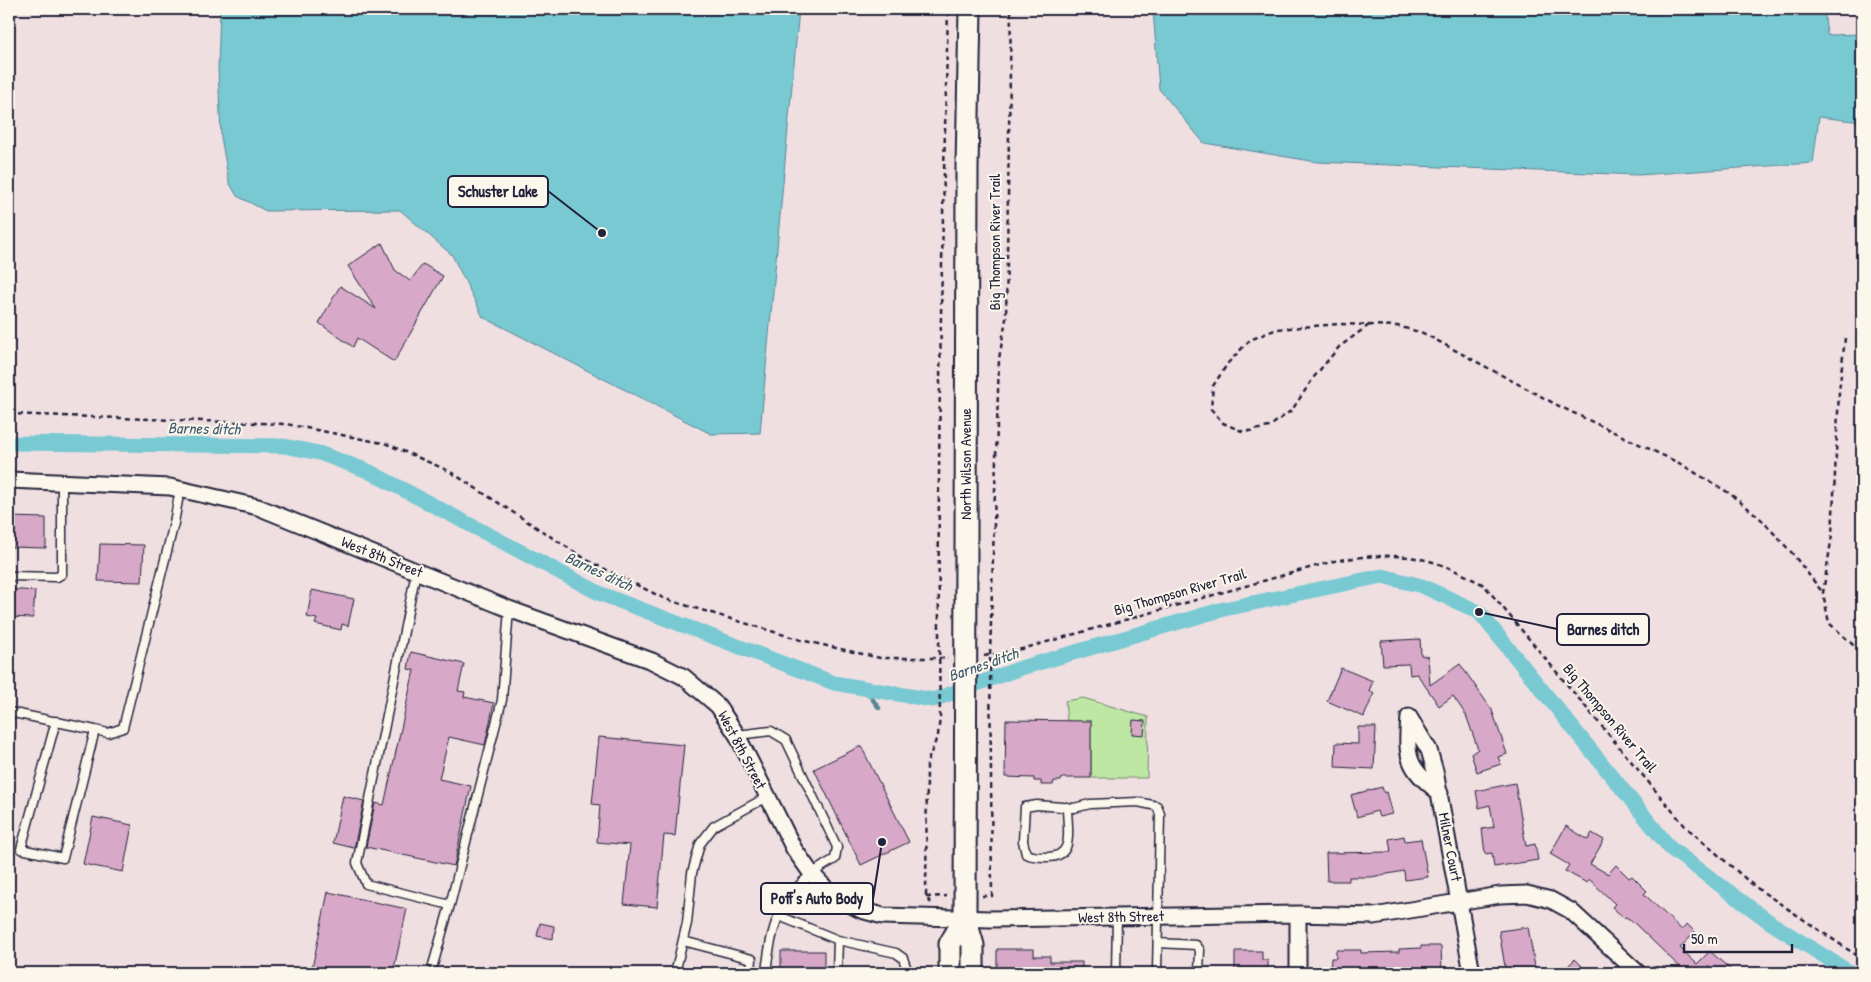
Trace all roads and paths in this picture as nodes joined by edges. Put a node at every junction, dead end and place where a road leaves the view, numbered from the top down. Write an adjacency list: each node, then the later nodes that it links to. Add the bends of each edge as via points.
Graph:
1 (948, 9): 16 (path, via 938,484)
2 (970, 9): 17 (main road, North Wilson Avenue)
3 (1011, 9): 15 (path, Big Thompson River Trail, via 1006,320 999,359)
4 (1369, 325): 4 (path, via 1277,329 1250,340 1228,363 1213,386 1211,409 1223,424 1244,432 1268,427 1292,410 1339,348); 12 (path, via 1397,326 1423,333 1559,406 1679,463 1729,493 1758,517)
5 (1846, 338): 12 (path, via 1839,392 1832,535)
6 (9, 414): 16 (path, via 286,424 387,444 449,471 588,560 665,599 801,640 880,658)
7 (9, 480): 8 (street, West 8th Street)
8 (62, 483): 9 (street, West 8th Street); 11 (lane, via 62,574 56,578)
9 (180, 489): 10 (street, West 8th Street, via 258,507); 21 (lane, via 170,542 123,728 108,733)
10 (416, 572): 13 (street, West 8th Street); 28 (lane, via 357,863 366,884)
11 (9, 576)
12 (1823, 593): 14 (path, via 1829,623)
13 (509, 609): 22 (street, West 8th Street, via 652,661 684,677 711,698); 28 (lane, via 502,700)
14 (1862, 653)
15 (990, 656): 19 (path); 38 (path, Big Thompson River Trail, via 1334,561 1372,555 1440,564 1484,585 1685,826 1754,886)
16 (939, 658): 17 (path); 33 (path, via 938,735 927,763 926,896 934,907)
17 (965, 660): 34 (main road, North Wilson Avenue)
18 (9, 712): 20 (lane)
19 (990, 712)
20 (56, 721): 21 (lane); 21 (lane, via 21,849 63,858)
21 (95, 730)
22 (737, 735): 24 (street, West 8th Street); 26 (lane, via 771,731 786,740 837,847 835,859)
23 (1440, 792): 27 (street, Milner Court)
24 (767, 797): 26 (street, West 8th Street, via 794,849); 35 (lane, via 714,826 700,844 692,873)
25 (1067, 807): 25 (lane, via 1025,807 1026,854 1053,858 1064,853 1067,846); 31 (lane, via 1138,802 1158,806)
26 (811, 873): 30 (lane, via 786,902); 33 (street, West 8th Street, via 830,894 861,910 883,916)
27 (1460, 902): 29 (street, West 8th Street, via 1374,916); 51 (street, Milner Court); 52 (street, West 8th Street, via 1515,894 1551,900 1571,911)
28 (450, 905): 39 (lane)
29 (1298, 914): 31 (street, West 8th Street); 50 (street)
30 (779, 916): 36 (lane); 42 (lane, via 770,937)
31 (1159, 916): 32 (street, West 8th Street); 37 (lane)
32 (1117, 917): 34 (street, West 8th Street); 47 (lane)
33 (936, 918): 34 (street, West 8th Street)
34 (965, 918): 45 (main road, North Wilson Avenue, via 950,944); 46 (main road, North Wilson Avenue, via 973,945)
35 (683, 940): 40 (lane); 41 (lane, via 752,958)
36 (838, 940): 43 (lane); 44 (lane, via 896,953 903,958)
37 (1158, 943): 48 (lane); 49 (lane, via 1196,945 1200,950)
38 (1862, 959)
39 (433, 964)
40 (675, 973)
41 (751, 973)
42 (766, 973)
43 (838, 973)
44 (908, 973)
45 (950, 973)
46 (973, 973)
47 (1116, 973)
48 (1157, 973)
49 (1200, 973)
50 (1298, 973)
51 (1472, 973)
52 (1638, 973)

